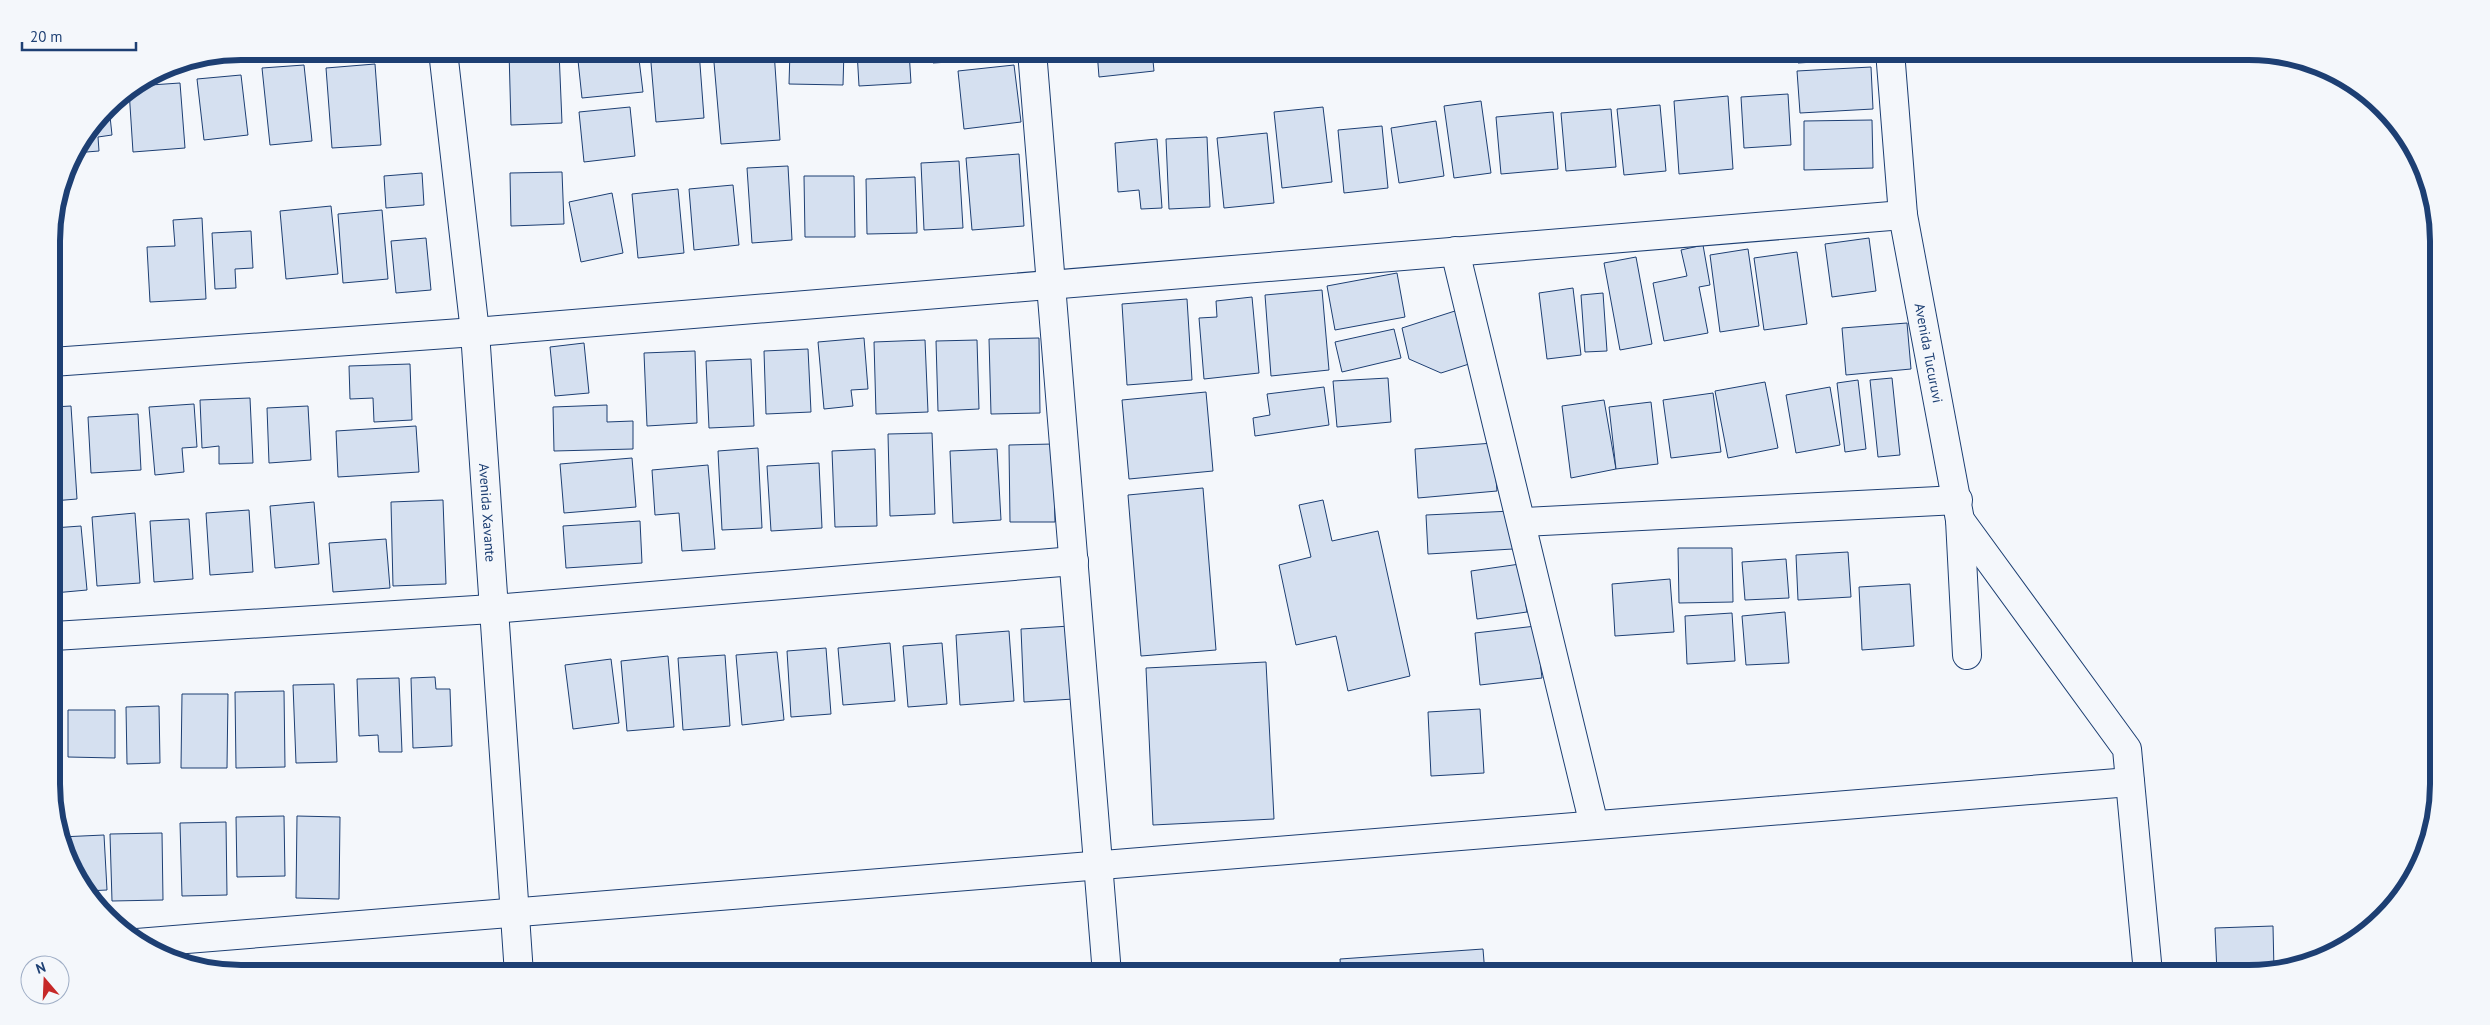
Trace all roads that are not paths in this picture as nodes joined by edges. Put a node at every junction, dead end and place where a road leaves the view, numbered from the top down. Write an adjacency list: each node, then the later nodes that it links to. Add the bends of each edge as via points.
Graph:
1 (444, 60): 7 (street, Avenida Xavante)
2 (1033, 60): 6 (street)
3 (1891, 60): 4 (street, Avenida Tucuruvi)
4 (1903, 215): 5 (street); 9 (street, Avenida Tucuruvi)
5 (1455, 251): 6 (street); 10 (street)
6 (1051, 284): 7 (street); 11 (street)
7 (475, 332): 8 (street); 12 (street, Avenida Xavante)
8 (60, 361)
9 (1959, 510): 10 (street); 14 (street, Avenida Tucuruvi); 15 (street, via 2127,749)
10 (1522, 522): 16 (street)
11 (1074, 562): 12 (street); 17 (street)
12 (492, 609): 13 (street); 18 (street, Avenida Xavante)
13 (60, 636)
14 (1967, 656)
15 (2130, 782): 16 (street); 22 (street)
16 (1594, 825): 17 (street)
17 (1098, 865): 18 (street); 21 (street)
18 (514, 912): 19 (street); 20 (street, Avenida Xavante)
19 (150, 941)
20 (518, 965)
21 (1106, 965)
22 (2147, 965)

